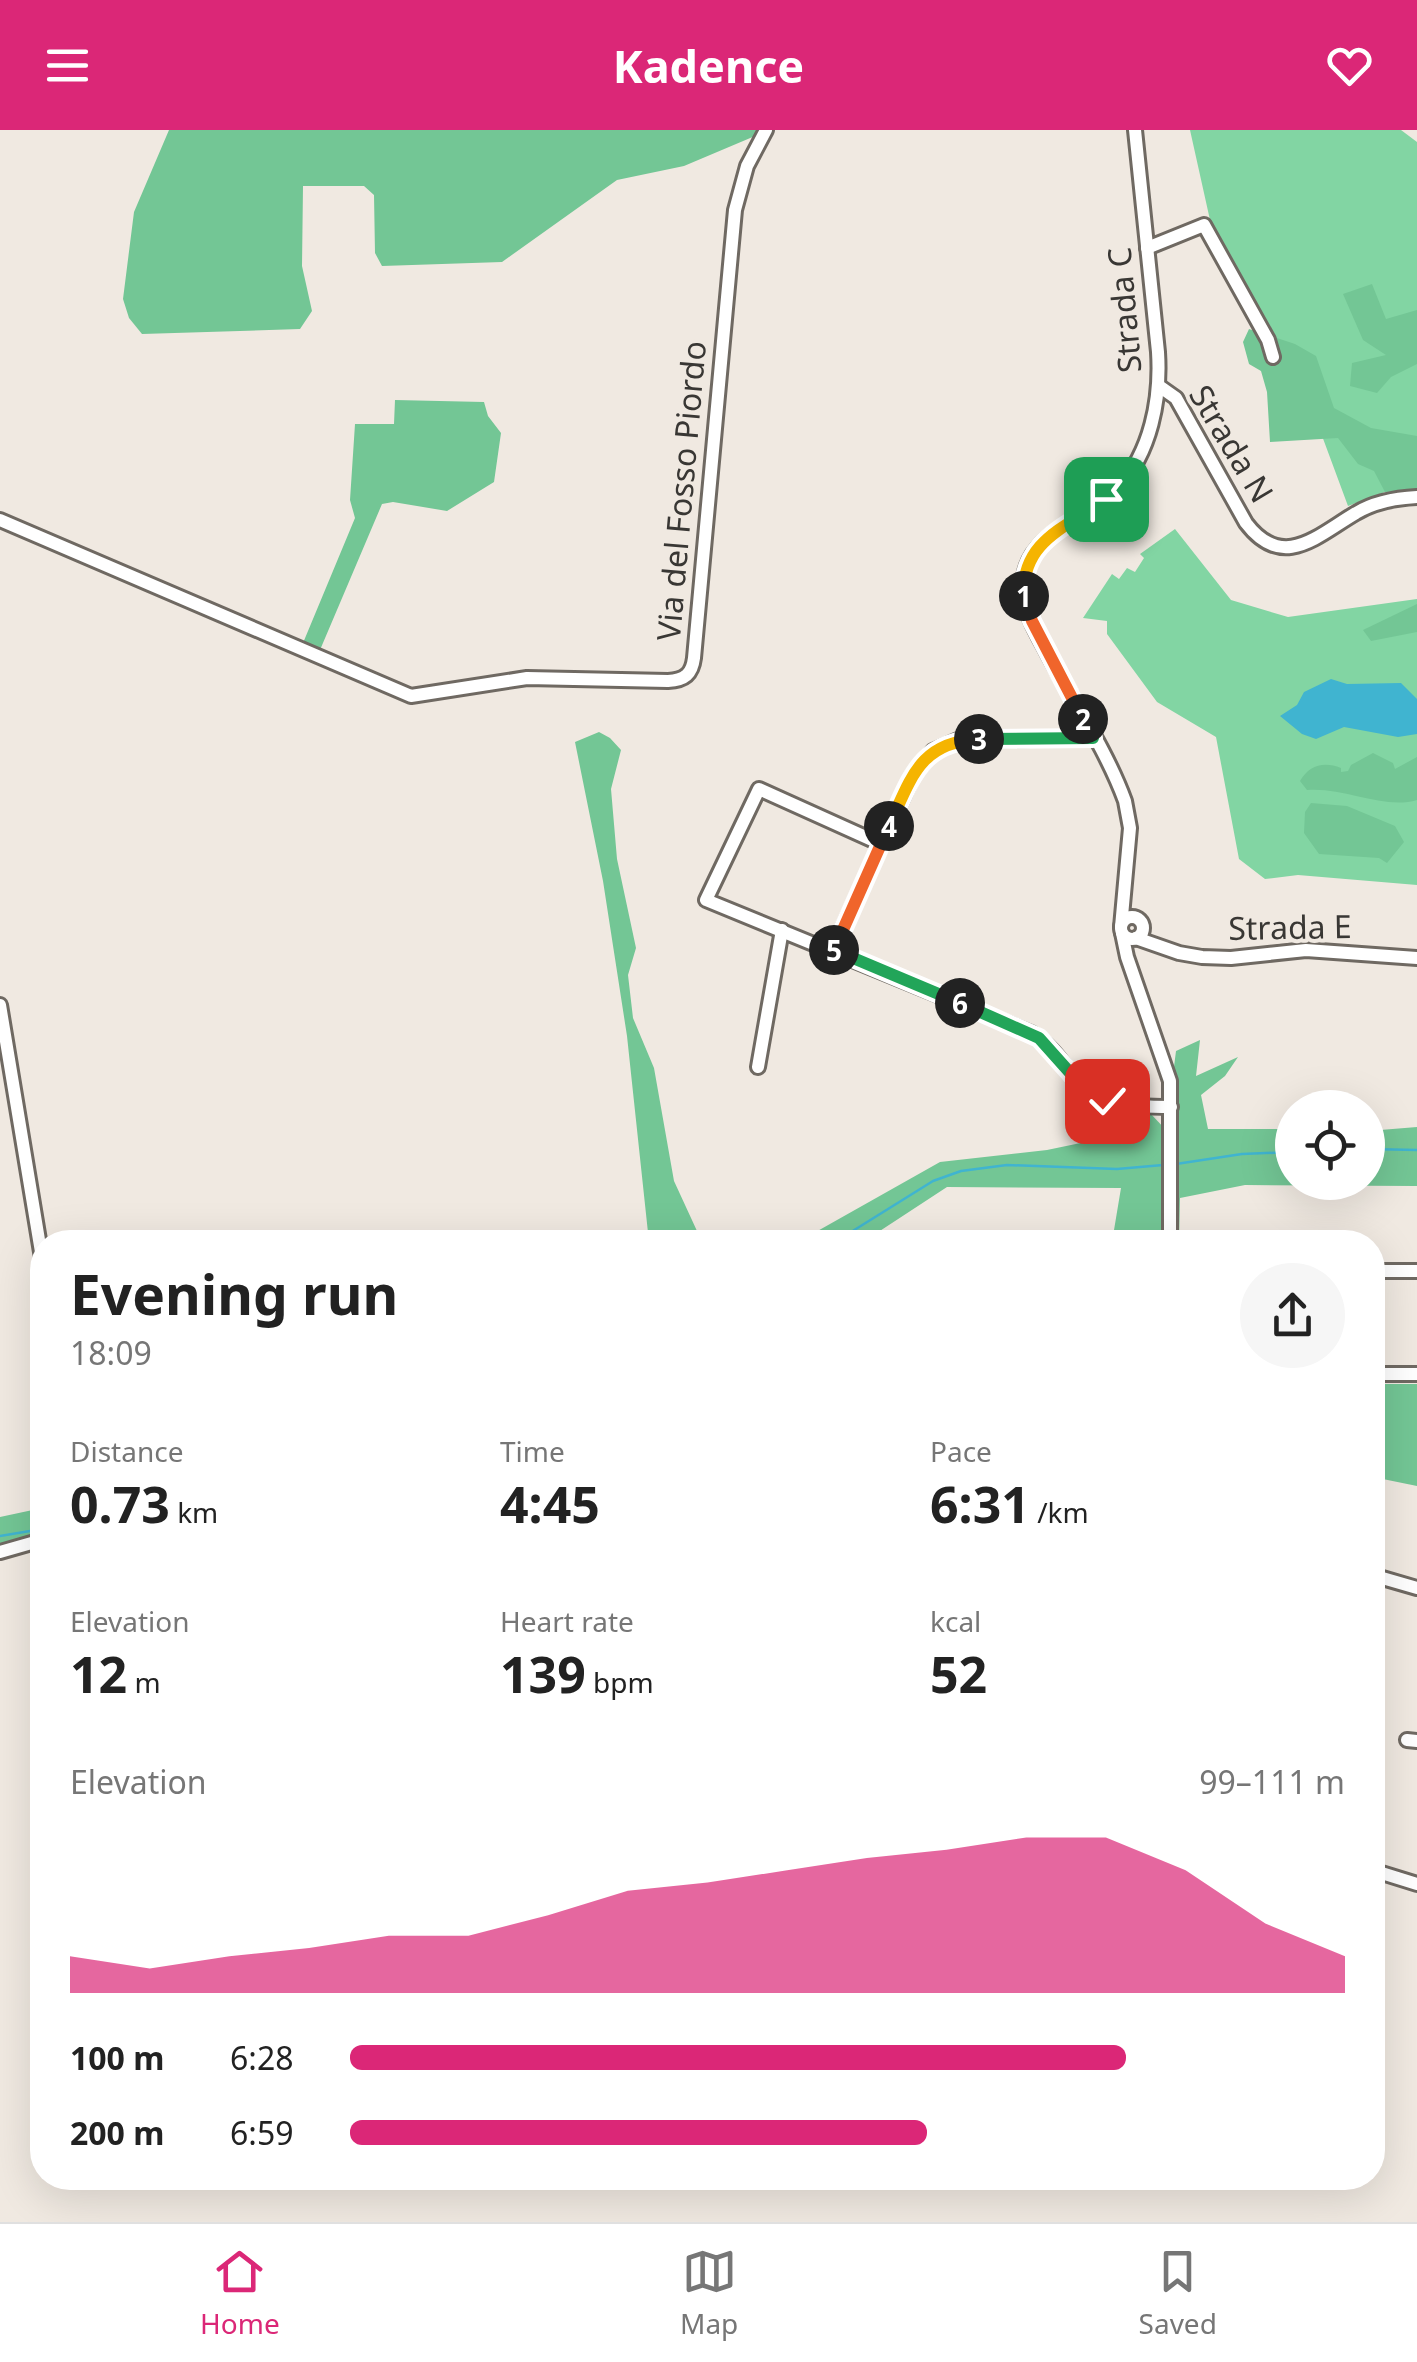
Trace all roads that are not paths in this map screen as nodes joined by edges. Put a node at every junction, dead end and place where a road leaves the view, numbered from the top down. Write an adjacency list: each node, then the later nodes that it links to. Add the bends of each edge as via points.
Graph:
1 (766, 130): 7 (street, Via del Fosso Piordo, via 745,171 736,210 694,658 684,678 528,678 410,696)
2 (1134, 130): 3 (street, Strada C)
3 (1148, 248): 4 (street, via 1204,225); 5 (street, Strada C)
4 (1273, 357)
5 (1159, 386): 6 (street, Strada N, via 1176,398 1250,528 1270,544 1308,543 1358,511); 8 (street, Strada C, via 1144,446 1126,478 1044,539 1024,578 1028,613)
6 (1417, 497)
7 (0, 520)
8 (1093, 738): 9 (street, via 958,740 939,747 918,767); 10 (street, Strada C, via 1129,816)
9 (881, 844): 12 (street, via 759,789 706,900); 15 (street)
10 (1124, 887): 11 (street, Strada C); 13 (street, Strada C)
11 (1141, 922): 13 (street, via 1130,918); 14 (street)
12 (782, 930): 15 (street); 18 (street)
13 (1128, 934): 14 (street, Strada E); 19 (street, Strada C, via 1127,957 1166,1061)
14 (1165, 948): 16 (street, Strada E, via 1204,958 1306,950)
15 (833, 950): 19 (street, via 1032,1033 1093,1096)
16 (1417, 958)
17 (0, 1004): 20 (street)
18 (758, 1067)
19 (1172, 1108): 21 (street, Strada C)
20 (37, 1230)
21 (1170, 1230)
22 (1385, 1271): 23 (street)
23 (1417, 1271)
24 (1385, 1374): 25 (street)
25 (1417, 1374)
26 (30, 1543): 27 (street)
27 (0, 1552)
28 (1385, 1579): 29 (street)
29 (1417, 1588)
30 (1385, 1874): 31 (street)
31 (1417, 1884)

